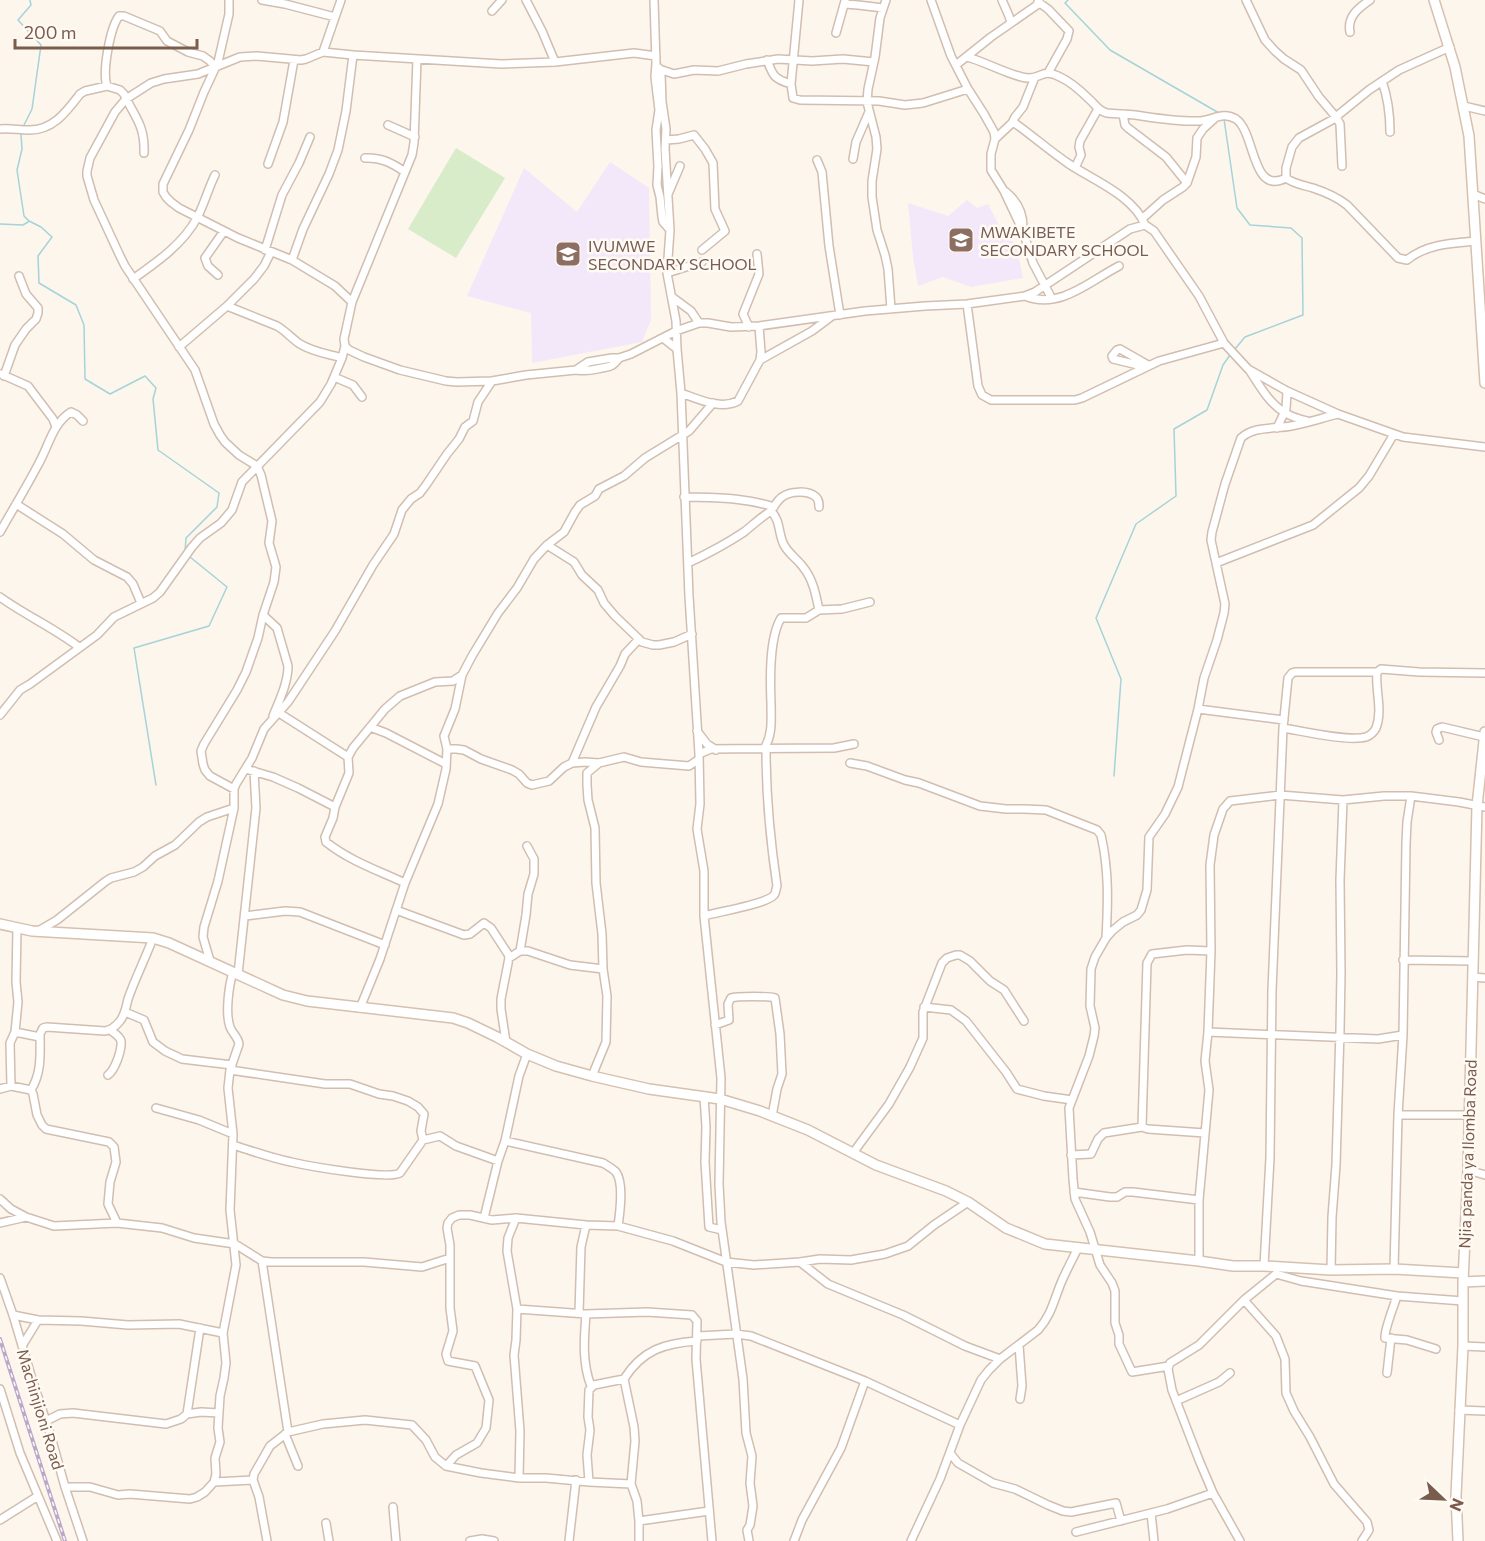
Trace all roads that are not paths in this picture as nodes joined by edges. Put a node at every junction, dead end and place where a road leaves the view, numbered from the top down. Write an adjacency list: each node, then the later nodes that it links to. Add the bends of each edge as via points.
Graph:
1 (229, 0): 34 (street, via 228,24)
2 (262, 0): 18 (street)
3 (341, 0): 18 (street)
4 (502, 0): 17 (street)
5 (526, 0): 30 (street)
6 (654, 0): 32 (street)
7 (799, 0): 29 (street)
8 (886, 0): 16 (street)
9 (931, 0): 33 (street)
10 (1002, 0): 19 (street)
11 (1246, 0): 49 (street, via 1265,40 1302,70)
12 (1370, 0): 20 (street, via 1352,16)
13 (1434, 0): 22 (street)
14 (1039, 1): 19 (street); 35 (street, via 1069,31)
15 (845, 2): 16 (street); 21 (street)
16 (883, 8): 31 (street)
17 (492, 11)
18 (335, 17): 23 (street)
19 (1011, 23): 25 (street)
20 (1350, 32)
21 (836, 33)
22 (1450, 47): 37 (street); 43 (street)
23 (323, 52): 24 (street); 27 (street)
24 (353, 55): 26 (street); 81 (street, via 338,150)
25 (967, 57): 33 (street); 36 (street, via 1021,77)
26 (417, 59): 30 (street, via 501,64); 54 (street)
27 (294, 60): 34 (street, via 247,57); 62 (street, via 283,122)
28 (767, 60): 29 (street); 32 (street, via 718,71 674,74); 38 (street, via 774,77)
29 (793, 60): 31 (street); 38 (street)
30 (555, 62): 32 (street, via 634,53)
31 (874, 62): 42 (street)
32 (657, 63): 57 (street); 75 (street, via 657,184 663,222)
33 (956, 65): 40 (street)
34 (215, 67): 39 (street, via 203,56 167,41 160,31 122,15 112,32 105,72); 41 (street, via 156,81); 73 (street, via 163,184 163,192 171,202)
35 (1048, 73): 36 (street); 44 (street, via 1067,80)
36 (1035, 77): 50 (street, via 1023,107)
37 (1382, 81): 49 (street); 53 (street, via 1390,112)
38 (791, 84): 42 (street, via 791,95 796,100)
39 (107, 86): 41 (street, via 122,92); 52 (street, via 80,94 56,122 38,130)
40 (968, 89): 42 (street, via 923,103); 56 (street)
41 (126, 99): 58 (street, via 142,129); 88 (street, via 108,124 87,171 94,200)
42 (867, 102): 46 (street)
43 (1464, 106): 45 (street); 70 (street)
44 (1098, 109): 47 (street); 65 (street, via 1080,141 1081,155)
45 (1485, 111)
46 (869, 112): 60 (street); 96 (street, via 877,148 872,197 888,268)
47 (1124, 114): 48 (street, via 1188,121); 69 (street, via 1125,125 1166,157)
48 (1217, 116): 68 (street, via 1234,118 1242,125 1262,174 1274,182); 69 (street, via 1197,138 1196,157)
49 (1336, 117): 64 (street); 68 (street, via 1295,141)
50 (1011, 123): 56 (street); 65 (street)
51 (388, 125): 54 (street)
52 (0, 129)
53 (1390, 132)
54 (415, 137): 66 (street)
55 (310, 138): 79 (street, via 282,195)
56 (995, 139): 89 (street, via 990,154 991,170 1023,231)
57 (666, 140): 71 (street); 78 (street, via 693,134 713,164 715,209 725,231)
58 (144, 153)
59 (364, 158): 66 (street, via 389,162)
60 (853, 159)
61 (817, 160): 98 (street, via 822,172)
62 (268, 164)
63 (680, 166): 71 (street)
64 (1342, 166)
65 (1075, 168): 74 (street, via 1118,194)
66 (405, 172): 93 (street)
67 (215, 175): 73 (street)
68 (1286, 178): 77 (street, via 1341,200 1400,259 1407,260 1430,247)
69 (1187, 183): 74 (street, via 1163,200)
70 (1473, 194): 72 (street); 77 (street)
71 (668, 195): 75 (street)
72 (1485, 199)
73 (197, 218): 76 (street); 88 (street, via 172,248)
74 (1144, 221): 89 (street); 104 (street, via 1199,296)
75 (670, 230): 84 (street)
76 (224, 231): 79 (street); 85 (street, via 205,258)
77 (1476, 241): 87 (street)
78 (702, 250)
79 (268, 251): 81 (street); 95 (street, via 260,273)
80 (757, 254): 101 (street, via 759,274 743,315)
81 (292, 260): 93 (street, via 335,285)
82 (702, 262): 84 (street)
83 (1119, 266): 92 (street, via 1069,294)
84 (667, 273): 91 (street)
85 (218, 275)
86 (19, 276): 111 (street, via 38,313 15,345)
87 (1482, 277): 97 (street)
88 (134, 279): 106 (street)
89 (1045, 285): 90 (street); 92 (street)
90 (1025, 296): 92 (street); 94 (street)
91 (672, 297): 99 (street, via 691,311); 102 (street)
92 (1052, 299)
93 (352, 302): 105 (street)
94 (967, 304): 96 (street); 104 (street, via 978,386 988,399 1075,400 1147,366)
95 (227, 306): 106 (street); 108 (street, via 283,329 308,348)
96 (891, 309): 98 (street)
97 (1483, 314): 114 (street)
98 (836, 315): 100 (street); 109 (street)
99 (699, 323): 101 (street); 102 (street)
100 (759, 326): 101 (street); 109 (street)
101 (749, 327)
102 (676, 331): 103 (street); 107 (street)
103 (663, 338): 107 (street); 113 (street, via 619,358 588,362 576,370)
104 (1224, 343): 110 (street)
105 (345, 346): 108 (street); 113 (street, via 364,357 421,375 457,382)
106 (179, 347): 128 (street, via 195,370 220,435)
107 (677, 349): 116 (street)
108 (342, 358): 112 (street)
109 (760, 360): 118 (street, via 738,401)
110 (1248, 369): 115 (street); 119 (street)
111 (2, 375): 123 (street, via 28,386)
112 (334, 377): 117 (street, via 353,386); 128 (street, via 320,402)
113 (492, 381): 150 (street, via 477,402 473,421 420,493 402,510 394,534)
114 (1485, 383)
115 (1287, 391): 119 (street); 120 (street)
116 (681, 393): 118 (street); 126 (street)
117 (362, 397)
118 (713, 404): 126 (street)
119 (1285, 413): 122 (street); 124 (street)
120 (1338, 414): 122 (street); 125 (street)
121 (82, 421): 123 (street, via 69,412)
122 (1308, 422): 124 (street)
123 (56, 427): 130 (street)
124 (1278, 428): 136 (street, via 1255,430 1241,438 1212,532)
125 (1394, 434): 127 (street); 136 (street, via 1364,482 1313,525)
126 (683, 435): 129 (street); 134 (street, via 599,489 575,512 561,535)
127 (1485, 447)
128 (257, 466): 139 (street, via 240,484 236,502 225,518 192,547 160,592); 141 (street, via 272,521 269,543 276,567)
129 (684, 497): 132 (street, via 744,499); 135 (street)
130 (16, 504): 133 (street); 139 (street, via 63,534 94,560 127,577)
131 (819, 507): 132 (street, via 815,496 797,492 780,498)
132 (772, 509): 135 (street, via 726,544); 140 (street, via 785,547 811,579)
133 (0, 532)
134 (547, 545): 143 (street, via 574,562 604,603); 147 (street, via 498,613)
135 (688, 563): 142 (street)
136 (1216, 563): 148 (street, via 1224,613)
137 (0, 597): 144 (street)
138 (870, 602): 140 (street)
139 (141, 603): 144 (street, via 114,617 98,635)
140 (819, 610): 160 (street, via 806,618 783,617 779,621 774,634 770,688 771,733)
141 (263, 615): 151 (street, via 279,632 288,669); 170 (street, via 246,672 201,751 210,776)
142 (692, 634): 143 (street, via 658,645); 154 (street)
143 (639, 639): 164 (street, via 626,651 596,706)
144 (79, 647): 149 (street, via 20,690)
145 (1377, 672): 146 (street, via 1386,669); 152 (street, via 1292,672); 152 (street, via 1377,726 1370,735 1341,737)
146 (1485, 673)
147 (462, 675): 153 (street, via 400,696); 159 (street, via 444,736)
148 (1198, 709): 152 (street); 185 (street, via 1178,787 1149,837 1147,890 1141,910)
149 (1, 711)
150 (279, 713): 151 (street); 162 (street)
151 (272, 719): 168 (street)
152 (1283, 724): 171 (street)
153 (370, 727): 162 (street); 167 (street)
154 (697, 731): 161 (street); 163 (street)
155 (1485, 732): 156 (street, Njia panda ya Ilomba Road)
156 (1484, 737): 157 (street, via 1442,727 1436,732); 174 (street, Njia panda ya Ilomba Road)
157 (1439, 740)
158 (854, 744): 160 (street)
159 (447, 749): 164 (street, via 464,750 512,770 532,785 549,781); 167 (street)
160 (765, 749): 161 (street); 181 (street, via 775,894 757,904)
161 (716, 750): 163 (street, via 708,750)
162 (348, 757): 175 (street, via 349,773)
163 (699, 757): 165 (street, via 689,766 624,757); 181 (street, via 697,829 704,871)
164 (572, 763): 165 (street)
165 (599, 763): 194 (street, via 587,773 586,785 595,828)
166 (850, 763): 185 (street, via 867,765 980,806 1046,810 1097,831 1107,874)
167 (446, 764): 178 (street, via 438,804)
168 (244, 769): 169 (street); 170 (street)
169 (254, 771): 175 (street); 180 (street, via 256,808)
170 (234, 789): 176 (street)
171 (1280, 795): 173 (street); 189 (street, via 1230,801 1222,809 1210,865); 206 (street)
172 (1411, 796): 173 (street); 174 (street); 191 (street)
173 (1343, 800): 209 (street)
174 (1481, 806): 193 (street, Njia panda ya Ilomba Road)
175 (335, 807): 178 (street, via 326,842 358,863)
176 (234, 808): 184 (street, via 199,822 143,867 111,878); 192 (street, via 204,927)
177 (527, 846): 188 (street, via 534,859 534,874)
178 (405, 883): 179 (street)
179 (396, 910): 187 (street); 190 (street, via 466,936 487,924)
180 (246, 916): 187 (street, via 300,912); 195 (street)
181 (704, 916): 202 (street)
182 (0, 924): 183 (street)
183 (17, 928): 184 (street); 204 (street)
184 (36, 932): 186 (street)
185 (1106, 938): 220 (street, via 1091,969 1094,1035)
186 (153, 939): 192 (street); 200 (street)
187 (385, 945): 199 (street)
188 (520, 951): 190 (street); 194 (street, via 570,965)
189 (1211, 951): 205 (street); 225 (street, via 1155,953 1147,963)
190 (510, 958): 210 (street, via 501,999)
191 (1403, 960): 193 (street); 207 (street)
192 (210, 961): 195 (street)
193 (1473, 961): 196 (street, Njia panda ya Ilomba Road)
194 (603, 969): 214 (street, via 606,1041)
195 (236, 973): 199 (street, via 295,999); 212 (street, via 228,991 229,1022 239,1041)
196 (1473, 977): 197 (street); 223 (street, Njia panda ya Ilomba Road)
197 (1485, 978)
198 (924, 1007): 201 (street, via 942,963 950,955 960,955 1004,990); 220 (street, via 949,1010 966,1022 1017,1089); 231 (street, via 924,1035 910,1067)
199 (360, 1008): 210 (street, via 453,1018)
200 (125, 1012): 203 (street); 212 (street, via 144,1020 153,1042 165,1051 182,1059)
201 (1024, 1021)
202 (715, 1025): 219 (street); 224 (street, via 729,1020 731,998 775,998 782,1074)
203 (110, 1030): 208 (street, via 45,1027); 213 (street, via 121,1043 115,1067)
204 (15, 1032): 208 (street); 215 (street, via 10,1042)
205 (1208, 1032): 206 (street); 226 (street, via 1204,1061 1209,1090)
206 (1270, 1034): 209 (street); 256 (street, via 1270,1158)
207 (1403, 1035): 209 (street, via 1378,1039); 222 (street)
208 (40, 1037): 217 (street, via 39,1074)
209 (1340, 1037): 258 (street)
210 (506, 1042): 211 (street)
211 (527, 1054): 214 (street); 229 (street)
212 (231, 1067): 227 (street, via 228,1088); 228 (street, via 325,1084 350,1083 408,1101 424,1114)
213 (108, 1075)
214 (592, 1076): 218 (street)
215 (11, 1086): 216 (street); 217 (street)
216 (0, 1089)
217 (31, 1090): 243 (street, via 46,1129 113,1145 116,1162 108,1204)
218 (704, 1097): 219 (street); 247 (street, via 709,1227)
219 (720, 1099): 224 (street); 247 (street)
220 (1072, 1100): 232 (street)
221 (156, 1108): 227 (street)
222 (1398, 1115): 223 (street); 257 (street)
223 (1468, 1115): 234 (street, Njia panda ya Ilomba Road)
224 (772, 1116): 231 (street)
225 (1142, 1127): 226 (street); 232 (street, via 1104,1133 1091,1154)
226 (1205, 1133): 238 (street)
227 (233, 1134): 230 (street)
228 (423, 1140): 230 (street, via 394,1176 290,1162); 233 (street, via 440,1136)
229 (505, 1141): 233 (street); 246 (street, via 611,1167 620,1187)
230 (233, 1145): 248 (street, via 230,1210)
231 (853, 1153): 239 (street)
232 (1071, 1155): 236 (street)
233 (498, 1161): 241 (street)
234 (1468, 1170): 235 (street); 259 (street, Njia panda ya Ilomba Road)
235 (1485, 1175)
236 (1074, 1192): 238 (street, via 1117,1197 1133,1192); 250 (street)
237 (0, 1199): 240 (street)
238 (1200, 1200): 253 (street)
239 (968, 1202): 249 (street, via 1006,1228 1045,1244); 255 (street, via 908,1246 856,1260)
240 (26, 1217): 243 (street, via 57,1226); 244 (street)
241 (484, 1218): 242 (street); 251 (street, via 452,1218 447,1228)
242 (516, 1218): 245 (street); 265 (street, via 507,1251)
243 (117, 1222): 248 (street)
244 (0, 1224)
245 (586, 1225): 246 (street); 266 (street, via 581,1247)
246 (618, 1226): 254 (street, via 673,1240)
247 (722, 1230): 254 (street)
248 (235, 1244): 252 (street); 270 (street, via 237,1265)
249 (1077, 1248): 250 (street); 274 (street, via 1048,1317)
250 (1095, 1250): 253 (street); 280 (street, via 1115,1291 1119,1344 1132,1372)
251 (450, 1258): 252 (street, via 422,1267); 298 (street, via 453,1331 446,1354 448,1361 476,1366 489,1400 486,1428 477,1443)
252 (262, 1261): 295 (street)
253 (1198, 1261): 256 (street)
254 (726, 1262): 255 (street); 271 (street)
255 (800, 1262): 279 (street, via 830,1285)
256 (1264, 1266): 258 (street)
257 (1394, 1269): 258 (street); 259 (street)
258 (1331, 1270)
259 (1463, 1277): 261 (street); 264 (street, Njia panda ya Ilomba Road)
260 (0, 1278): 267 (street, Machinjioni Road)
261 (1485, 1281)
262 (1397, 1296): 263 (street, via 1276,1274); 264 (street); 273 (street, via 1384,1331 1385,1338)
263 (1244, 1300): 280 (street, via 1199,1345); 331 (street, via 1276,1336 1286,1365 1286,1393 1327,1473 1367,1522 1369,1530)
264 (1463, 1301): 276 (street, Njia panda ya Ilomba Road)
265 (517, 1309): 266 (street); 299 (street, via 514,1355)
266 (583, 1314): 272 (street, via 692,1315 697,1321); 285 (street, via 584,1357)
267 (13, 1315): 268 (street); 275 (street, Machinjioni Road)
268 (38, 1320): 269 (street); 275 (street)
269 (200, 1328): 270 (street); 292 (street)
270 (223, 1333): 291 (street, via 226,1363)
271 (736, 1334): 272 (street); 284 (street, via 766,1341); 326 (street, via 746,1433 753,1456)
272 (698, 1338): 283 (street, via 660,1346); 309 (street, via 696,1359)
273 (1391, 1338): 278 (street); 282 (street)
274 (1019, 1345): 279 (street); 287 (street)
275 (22, 1346): 293 (street, Machinjioni Road)
276 (1463, 1346): 277 (street); 289 (street, Njia panda ya Ilomba Road)
277 (1485, 1347)
278 (1436, 1349)
279 (1000, 1359): 294 (street, via 981,1380)
280 (1168, 1366): 288 (street)
281 (1230, 1373): 288 (street)
282 (1387, 1373)
283 (624, 1379): 285 (street); 304 (street, via 635,1441)
284 (865, 1381): 294 (street); 327 (street, via 841,1448)
285 (591, 1386): 303 (street, via 587,1455)
286 (0, 1389): 307 (street)
287 (1020, 1399)
288 (1176, 1401): 306 (street)
289 (1459, 1410): 290 (street); 332 (street, Njia panda ya Ilomba Road)
290 (1485, 1411)
291 (219, 1413): 292 (street); 302 (street, via 220,1442)
292 (187, 1414): 293 (street, via 166,1424 73,1413)
293 (46, 1421): 305 (street, Machinjioni Road)
294 (960, 1425): 296 (street)
295 (286, 1433): 297 (street); 298 (street, via 365,1420 412,1425); 300 (street, via 270,1446)
296 (950, 1453): 313 (street, via 958,1463 993,1483 1056,1509 1071,1512 1116,1503); 328 (street)
297 (298, 1466)
298 (446, 1466): 299 (street)
299 (519, 1478): 301 (street)
300 (253, 1479): 302 (street); 318 (street)
301 (576, 1480): 303 (street); 323 (street)
302 (214, 1482): 305 (street, via 197,1497 182,1499)
303 (590, 1482): 304 (street)
304 (631, 1484): 312 (street)
305 (64, 1487): 317 (street, Machinjioni Road)
306 (1213, 1493): 310 (street); 330 (street)
307 (38, 1496): 311 (street); 316 (street)
308 (393, 1507): 320 (street)
309 (709, 1511): 312 (street); 325 (street)
310 (1150, 1513): 313 (street); 329 (street)
311 (0, 1520)
312 (639, 1521): 324 (street)
313 (1121, 1521): 315 (street)
314 (326, 1523): 319 (street)
315 (1076, 1532)
316 (57, 1541)
317 (82, 1541)
318 (267, 1541)
319 (329, 1541)
320 (396, 1541)
321 (470, 1541): 322 (street)
322 (494, 1541)
323 (568, 1541)
324 (639, 1541)
325 (712, 1541)
326 (749, 1541)
327 (794, 1541)
328 (911, 1541)
329 (1154, 1541)
330 (1240, 1541)
331 (1362, 1541)
332 (1458, 1541)

